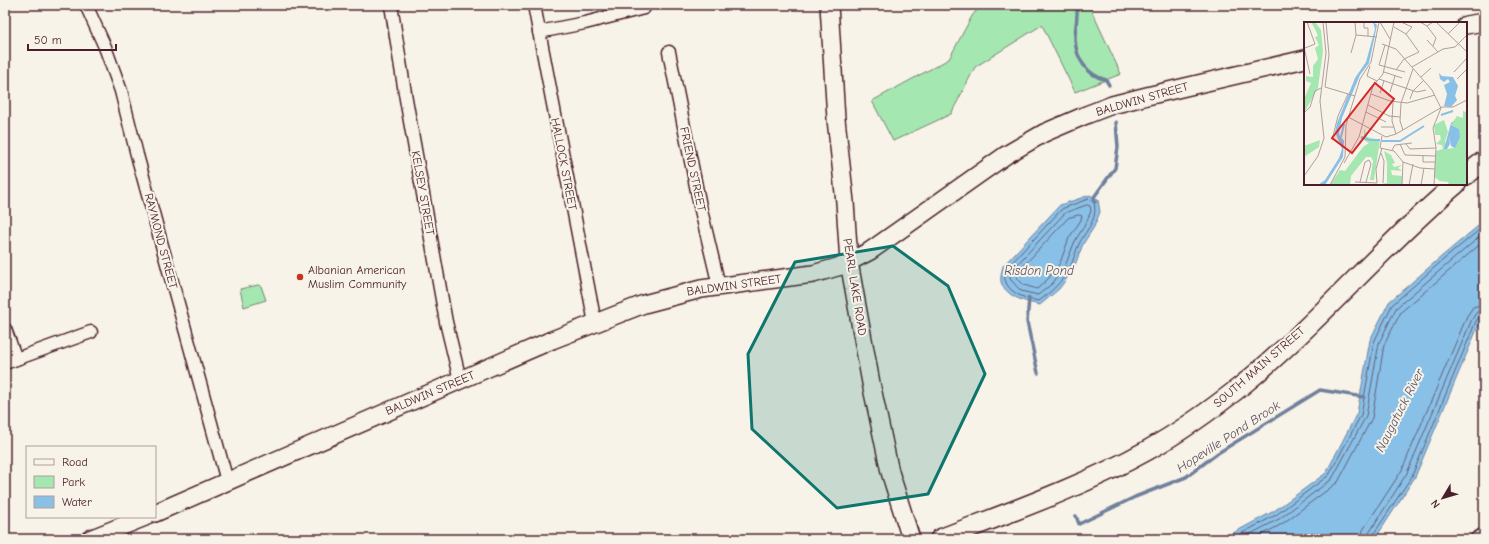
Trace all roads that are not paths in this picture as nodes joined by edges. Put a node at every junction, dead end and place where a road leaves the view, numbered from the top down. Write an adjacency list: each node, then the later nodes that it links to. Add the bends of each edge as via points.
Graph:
1 (86, 5): 21 (street, RAYMOND STREET, via 105,46 121,91)
2 (391, 5): 20 (street, KELSEY STREET, via 446,322)
3 (534, 5): 8 (street, HALLOCK STREET)
4 (829, 5): 14 (main road, PEARL LAKE ROAD)
5 (644, 8): 8 (street)
6 (1484, 22): 7 (main road)
7 (1467, 25)
8 (539, 32): 16 (street, HALLOCK STREET)
9 (669, 52): 15 (street, FRIEND STREET)
10 (1304, 59): 14 (main road, BALDWIN STREET, via 1132,99 1064,124 1006,155 870,251)
11 (1484, 161): 12 (main road)
12 (1467, 174)
13 (1455, 185): 27 (main road, SOUTH MAIN STREET, via 1266,364 1185,427 1148,450 1099,475)
14 (849, 262): 15 (main road, BALDWIN STREET, via 813,274); 26 (main road, PEARL LAKE ROAD, via 890,472)
15 (719, 286): 16 (main road, BALDWIN STREET, via 662,298)
16 (595, 323): 20 (main road, BALDWIN STREET)
17 (5, 329): 19 (street)
18 (91, 332): 19 (street)
19 (10, 361)
20 (460, 380): 21 (main road, BALDWIN STREET)
21 (227, 481): 22 (main road, BALDWIN STREET)
22 (156, 513)
23 (142, 518): 25 (main road)
24 (1484, 534): 28 (street)
25 (90, 539)
26 (911, 539)
27 (940, 539)
28 (1476, 539)

